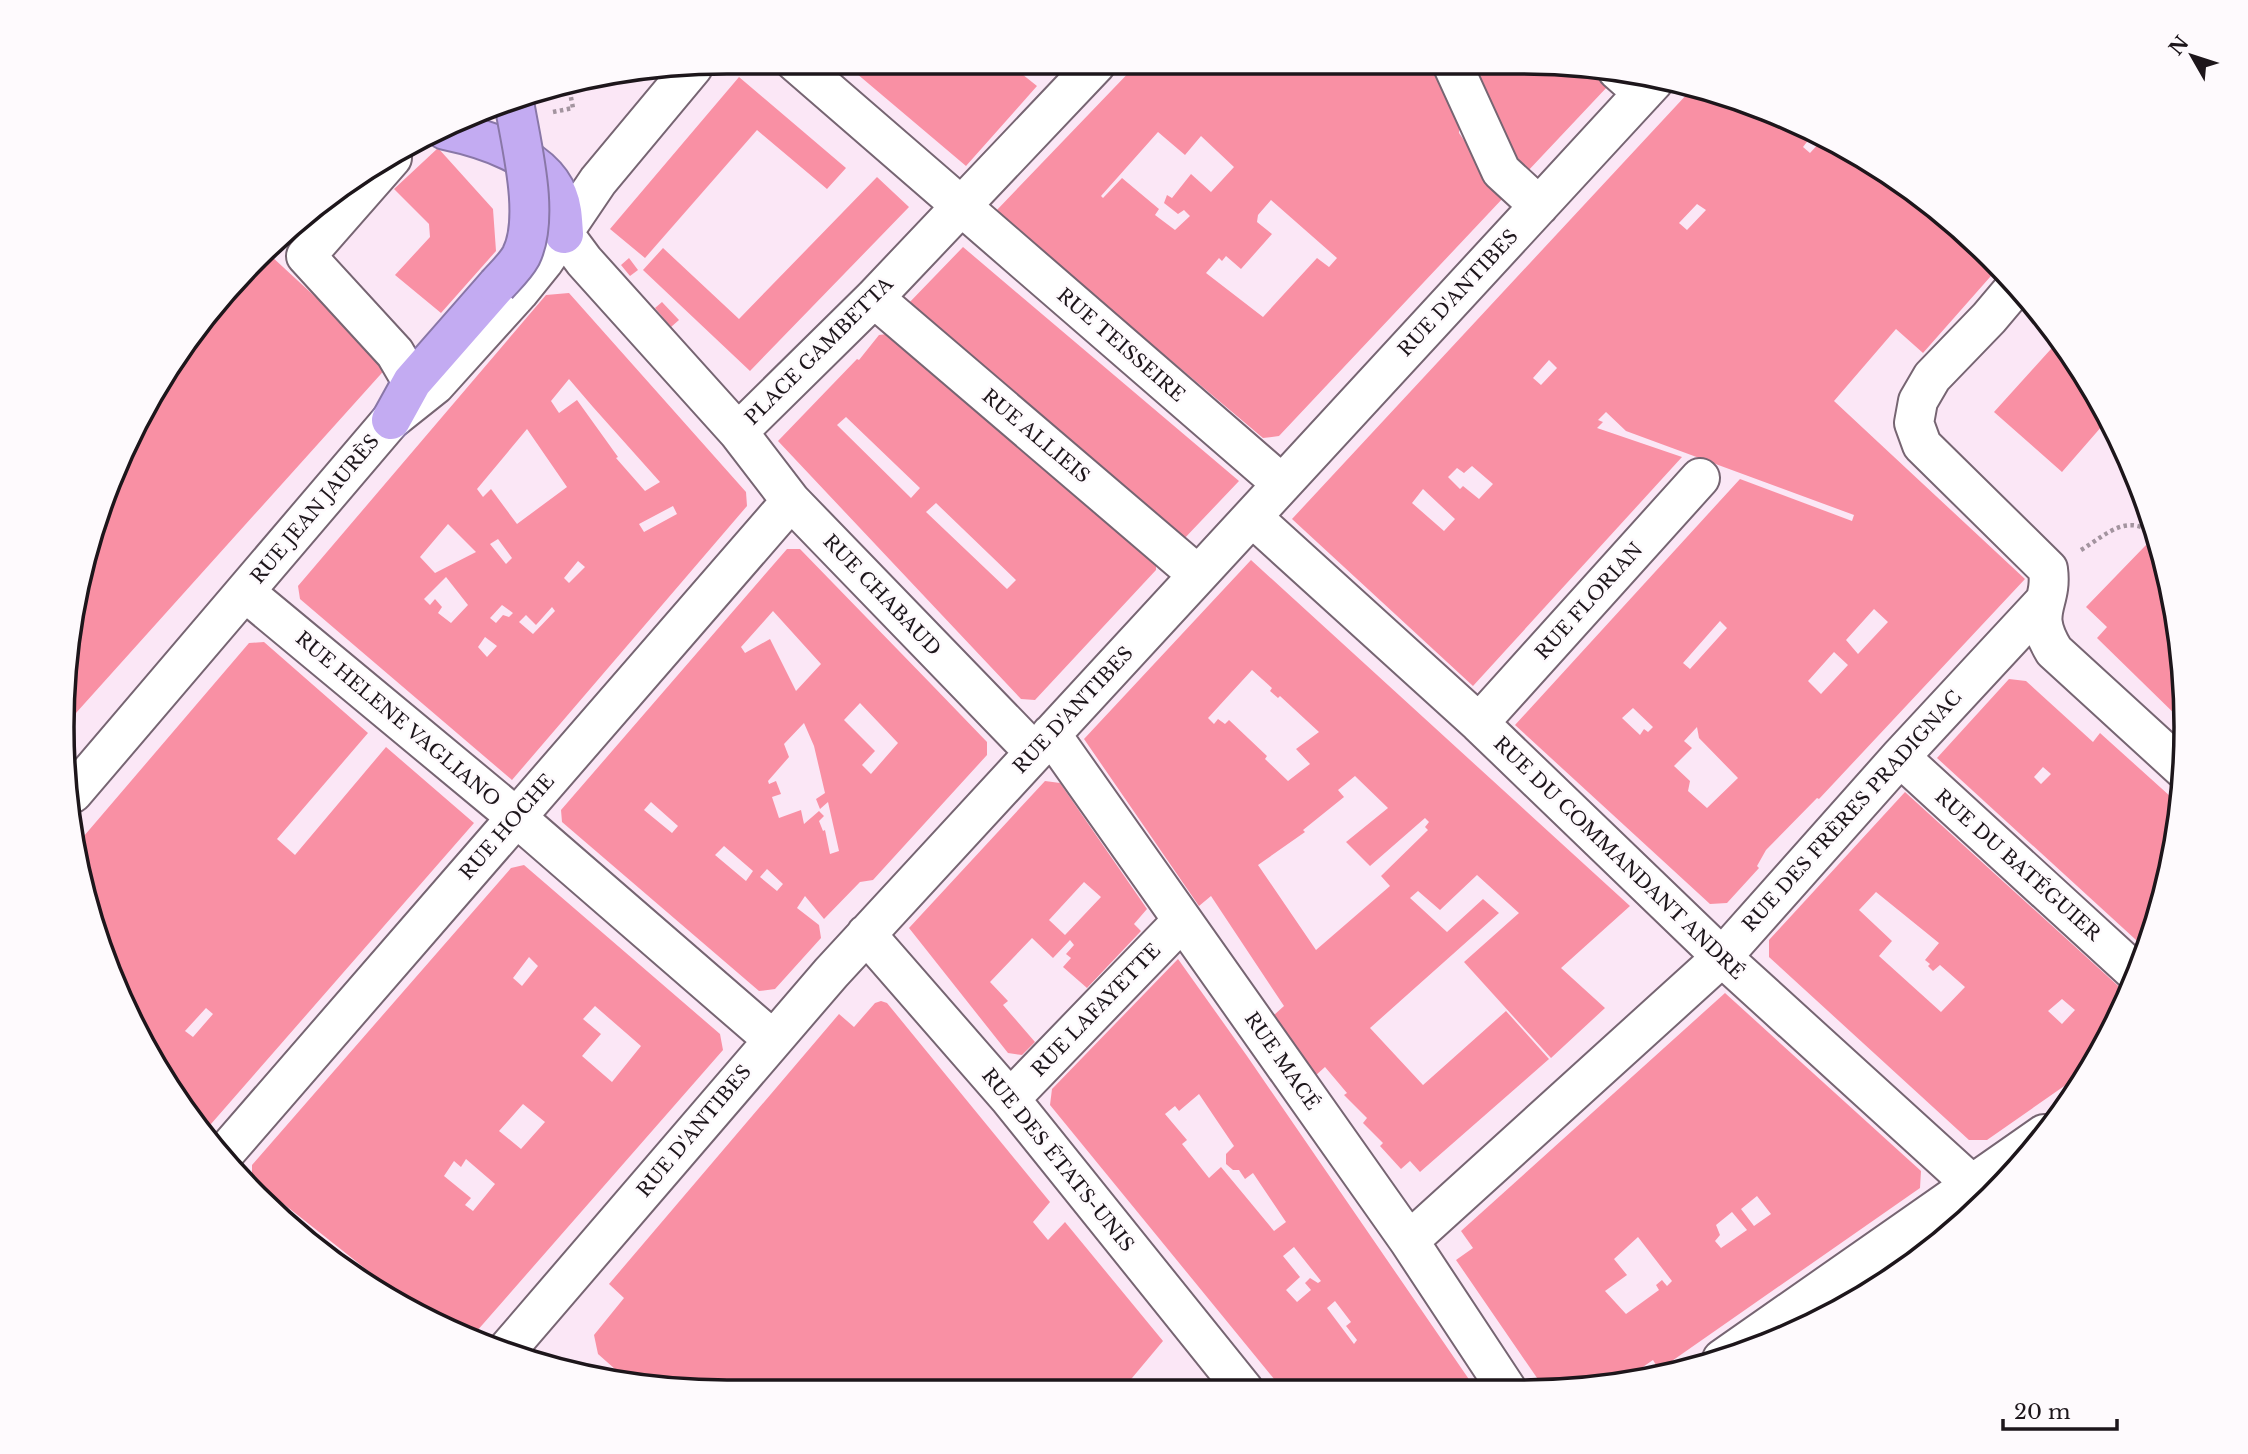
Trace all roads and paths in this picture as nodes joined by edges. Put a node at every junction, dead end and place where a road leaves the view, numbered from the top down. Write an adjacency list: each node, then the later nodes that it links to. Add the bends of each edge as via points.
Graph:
1 (809, 74): 11 (street)
2 (1086, 74): 11 (street, PLACE GAMBETTA)
3 (1457, 74): 12 (street, via 1501,171)
4 (686, 75): 13 (street, via 597,181)
5 (1636, 84): 12 (street, RUE D'ANTIBES)
6 (570, 93): 7 (path)
7 (573, 108)
8 (515, 109): 16 (highway, bridge, via 529,230 520,257)
9 (456, 133): 13 (highway, via 506,150 550,180 558,194)
10 (376, 176): 16 (street, via 306,256 395,353)
11 (960, 205): 15 (street, PLACE GAMBETTA); 20 (street, RUE TEISSEIRE)
12 (1539, 206): 20 (street, RUE D'ANTIBES)
13 (564, 234): 17 (street, RUE JEAN JAURÈS, via 456,364); 18 (street, PLACE GAMBETTA)
14 (2010, 294): 25 (street, via 1932,377 1918,401 1914,423 1922,444)
15 (874, 298): 18 (street, PLACE GAMBETTA); 24 (street, RUE ALLIEIS)
16 (412, 382): 17 (highway)
17 (391, 420): 26 (street, RUE JEAN JAURÈS)
18 (738, 432): 21 (street, RUE CHABAUD)
19 (1700, 478): 27 (street, RUE FLORIAN)
20 (1282, 484): 22 (street, RUE D'ANTIBES)
21 (791, 501): 28 (street, RUE CHABAUD); 32 (street, RUE HOCHE)
22 (1252, 517): 24 (street, RUE D'ANTIBES); 27 (street, RUE DU COMMANDANT ANDRÉ)
23 (2143, 526): 25 (path, via 2123,525)
24 (1198, 575): 28 (street, RUE D'ANTIBES)
25 (2045, 586): 29 (street, RUE DES FRÈRES PRADIGNAC); 30 (street, via 2041,626 2054,651)
26 (245, 592): 31 (street, RUE JEAN JAURÈS); 32 (street, RUE HELENE VAGLIANO)
27 (1479, 723): 35 (street, RUE DU COMMANDANT ANDRÉ)
28 (1042, 743): 33 (street, RUE MACÉ); 34 (street, RUE D'ANTIBES)
29 (1900, 757): 35 (street, RUE DES FRÈRES PRADIGNAC); 36 (street, RUE DU BATÉGUIER)
30 (2173, 760)
31 (77, 790)
32 (516, 817): 37 (street, RUE HELENE VAGLIANO); 39 (street, RUE HOCHE)
33 (1182, 921): 38 (street, RUE LAFAYETTE); 42 (street, RUE MACÉ)
34 (866, 934): 37 (street, RUE D'ANTIBES); 38 (street, RUE DES ÉTATS-UNIS)
35 (1722, 957): 40 (street, RUE DU COMMANDANT ANDRÉ); 42 (street, RUE DES FRÈRES PRADIGNAC)
36 (2129, 967)
37 (772, 1039): 44 (street, RUE D'ANTIBES)
38 (1010, 1099): 45 (street, RUE DES ÉTATS-UNIS)
39 (228, 1149)
40 (1981, 1192)
41 (1977, 1195): 43 (street)
42 (1409, 1241): 46 (street, RUE MACÉ)
43 (1758, 1336)
44 (512, 1344)
45 (1236, 1380)
46 (1501, 1380)

